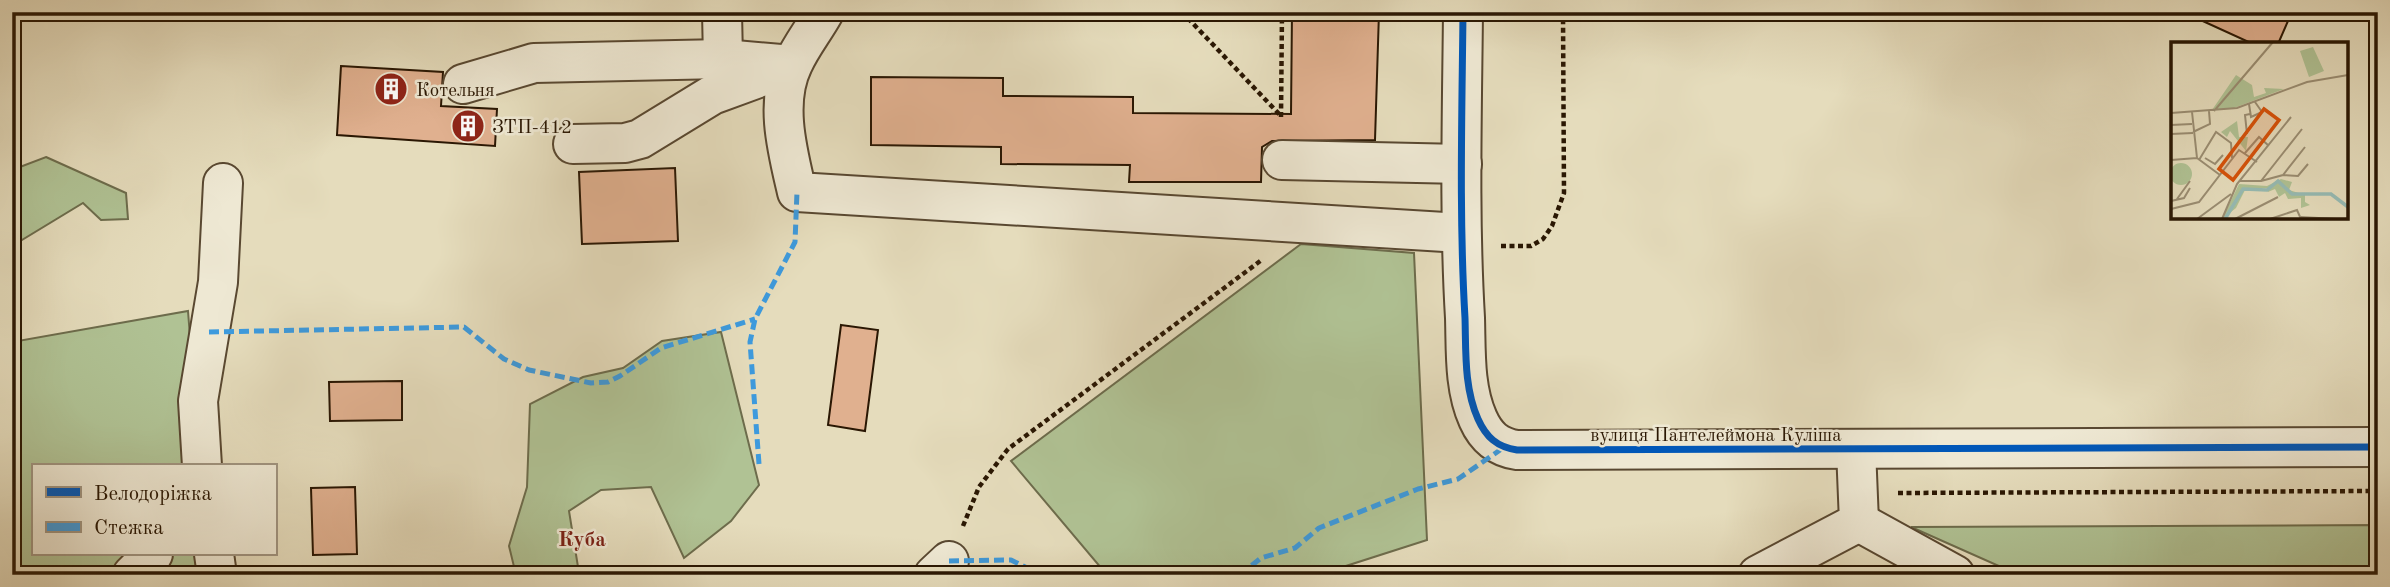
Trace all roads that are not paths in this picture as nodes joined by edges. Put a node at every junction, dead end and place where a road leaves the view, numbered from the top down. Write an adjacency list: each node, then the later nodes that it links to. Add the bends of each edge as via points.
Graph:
1 (722, 12): 4 (street)
2 (824, 12): 5 (street)
3 (1464, 12): 9 (street, вулиця Пантелеймона Куліша)
4 (723, 59): 5 (street); 6 (street, via 534,63)
5 (792, 65): 7 (street, via 712,95 640,139); 11 (street, via 784,103 786,148 797,192 1312,222)
6 (463, 84)
7 (573, 144)
8 (1282, 160): 9 (street)
9 (1462, 164): 11 (street, вулиця Пантелеймона Куліша)
10 (223, 183): 14 (street, via 218,282 198,401)
11 (1461, 240): 13 (street, вулиця Пантелеймона Куліша, via 1468,386 1483,428 1503,448)
12 (2378, 447): 13 (street, вулиця Пантелеймона Куліша)
13 (1856, 449): 15 (street)
14 (202, 464)
15 (1859, 523): 20 (street); 21 (street)
16 (151, 556): 18 (street)
17 (214, 556): 19 (street)
18 (132, 575)
19 (216, 575)
20 (1758, 575)
21 (1955, 575)

